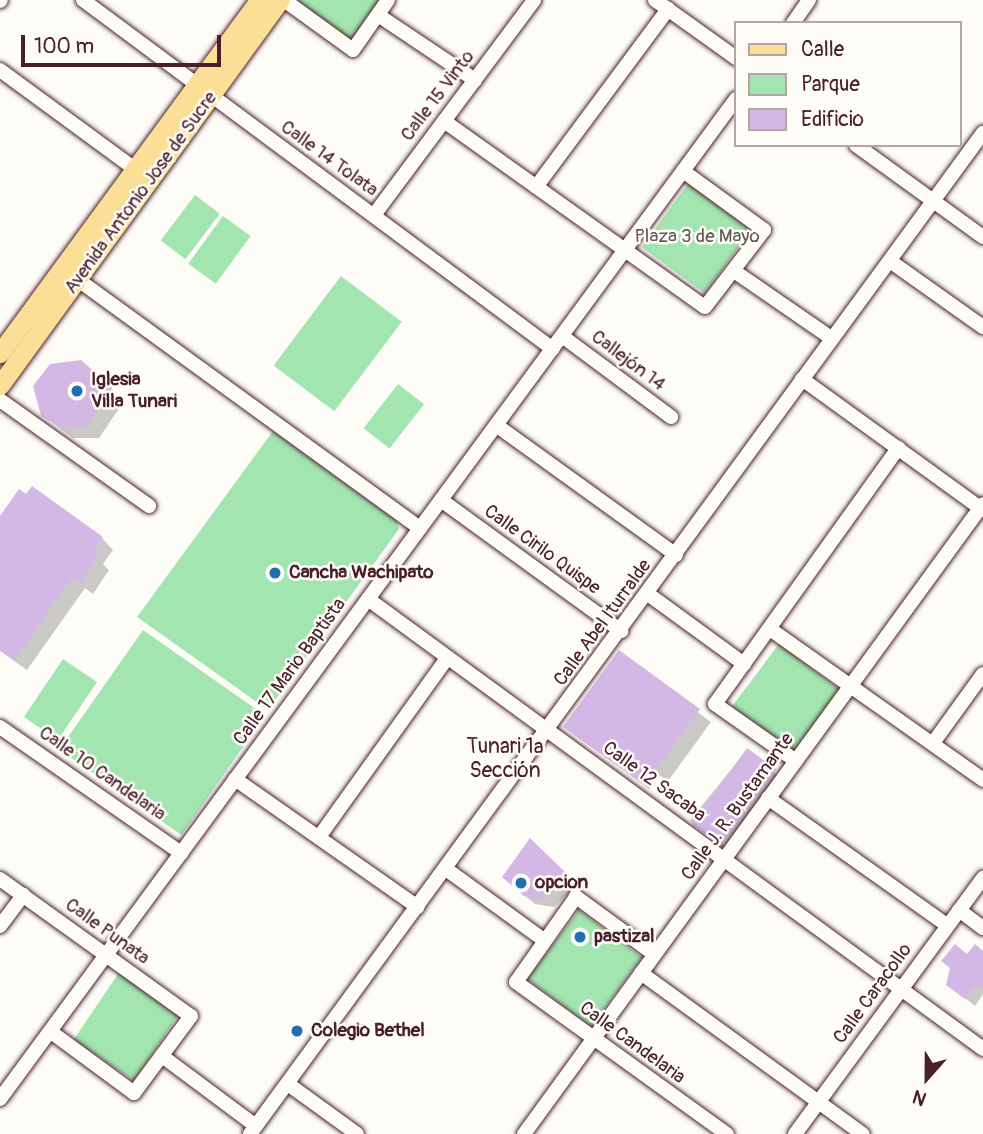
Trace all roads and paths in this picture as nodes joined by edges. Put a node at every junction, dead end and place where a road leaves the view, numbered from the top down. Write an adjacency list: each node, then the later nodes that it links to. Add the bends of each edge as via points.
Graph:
1 (83, 0): 14 (street, Calle 14 Tolata)
2 (259, 0): 14 (main road, Avenida Antonio Jose de Sucre)
3 (282, 0): 9 (street, via 353,50); 14 (main road, Avenida Antonio Jose de Sucre)
4 (388, 0): 9 (street)
5 (534, 0): 13 (street, Calle 15 Vinto)
6 (654, 0): 8 (street)
7 (809, 0): 10 (street)
8 (668, 9): 11 (street); 21 (street)
9 (378, 15): 13 (street)
10 (794, 21)
11 (734, 57)
12 (0, 70): 20 (street)
13 (474, 80): 16 (street, Calle 15 Vinto)
14 (204, 90): 20 (main road, Avenida Antonio Jose de Sucre); 23 (street, Calle 14 Tolata)
15 (734, 102): 19 (street, Calle 17 Mario Baptista)
16 (444, 121): 21 (street); 23 (street, Calle 15 Vinto)
17 (983, 133): 22 (street, Calle Abel Iturralde)
18 (859, 147): 22 (street)
19 (684, 171): 25 (street, Calle 17 Mario Baptista); 27 (street, via 764,230)
20 (142, 175): 28 (main road, Avenida Antonio Jose de Sucre); 32 (main road, Avenida Antonio Jose de Sucre)
21 (536, 187): 25 (street)
22 (933, 201): 24 (street); 26 (street, Calle Abel Iturralde)
23 (374, 215): 33 (street, Calle 14 Tolata)
24 (983, 237)
25 (625, 250): 27 (street, via 705,307); 30 (street, Calle 17 Mario Baptista)
26 (890, 261): 29 (street); 31 (street, Calle Abel Iturralde)
27 (734, 271): 31 (street)
28 (77, 279): 32 (main road, Avenida Antonio Jose de Sucre); 43 (street)
29 (983, 327)
30 (562, 336): 33 (street, Calle 17 Mario Baptista); 37 (street, Callejón 14)
31 (831, 338): 34 (street, Calle Abel Iturralde)
32 (8, 346): 35 (main road, Avenida Antonio Jose de Sucre)
33 (553, 348): 38 (street, Calle 17 Mario Baptista)
34 (802, 379): 39 (street); 44 (street, Calle Abel Iturralde)
35 (0, 384)
36 (0, 400): 41 (street)
37 (671, 417)
38 (496, 425): 40 (street, Calle 17 Mario Baptista); 44 (street)
39 (898, 448): 42 (street); 47 (street)
40 (441, 500): 43 (street, Calle 17 Mario Baptista); 48 (street, Calle Cirilo Quispe)
41 (149, 506)
42 (982, 507): 52 (street, Calle J. R. Bustamante)
43 (420, 528): 46 (street, Calle 17 Mario Baptista)
44 (676, 555): 45 (street, Calle Abel Iturralde)
45 (648, 594): 48 (street, Calle Abel Iturralde); 50 (street)
46 (368, 599): 49 (street, Calle 12 Sacaba); 57 (street, Calle 17 Mario Baptista)
47 (770, 629): 50 (street); 52 (street)
48 (621, 631): 53 (street, Calle Abel Iturralde)
49 (447, 658): 53 (street, Calle 12 Sacaba); 60 (street)
50 (744, 664): 56 (street, via 715,704)
51 (983, 674): 55 (street)
52 (850, 686): 55 (street); 56 (street, Calle J. R. Bustamante)
53 (549, 730): 62 (street, Calle 12 Sacaba); 63 (street, Calle Abel Iturralde)
54 (2, 732): 61 (street, Calle 10 Candelaria)
55 (933, 743): 58 (street)
56 (796, 761): 59 (street, Calle J. R. Bustamante)
57 (235, 779): 60 (street); 61 (street, Calle 17 Mario Baptista)
58 (983, 780)
59 (768, 798): 62 (street, Calle J. R. Bustamante); 69 (street)
60 (319, 837): 67 (street)
61 (181, 853): 73 (street, Calle 17 Mario Baptista)
62 (725, 858): 74 (street, Calle J. R. Bustamante); 76 (street, Calle 12 Sacaba)
63 (446, 869): 67 (street, Calle Abel Iturralde); 72 (street)
64 (0, 878): 66 (street, Calle Punata)
65 (983, 878): 68 (street, Calle Caracollo)
66 (23, 895): 70 (street); 73 (street, Calle Punata)
67 (418, 907): 81 (street, Calle Abel Iturralde)
68 (959, 910): 69 (street, Calle Caracollo); 71 (street)
69 (947, 925): 76 (street, Calle Caracollo)
70 (0, 926)
71 (983, 928)
72 (545, 941): 74 (street, via 576,897); 78 (street, Calle Candelaria, via 516,982)
73 (106, 954): 77 (street, Calle 17 Mario Baptista); 80 (street, Calle Punata, via 191,1016)
74 (654, 954): 75 (street, Calle J. R. Bustamante)
75 (641, 973): 78 (street, Calle J. R. Bustamante); 83 (street)
76 (902, 989): 79 (street, Calle 12 Sacaba); 83 (street, Calle Caracollo)
77 (50, 1031): 80 (street, via 134,1093); 82 (street, Calle 17 Mario Baptista)
78 (593, 1039): 86 (street, Calle J. R. Bustamante); 87 (street, Calle Candelaria)
79 (981, 1045)
80 (162, 1056): 84 (street)
81 (288, 1084): 84 (street, Calle Abel Iturralde); 85 (street)
82 (0, 1099)
83 (819, 1101): 88 (street, Calle Caracollo); 89 (street)
84 (253, 1130)
85 (356, 1134)
86 (524, 1134)
87 (727, 1134)
88 (795, 1134)
89 (863, 1134)

